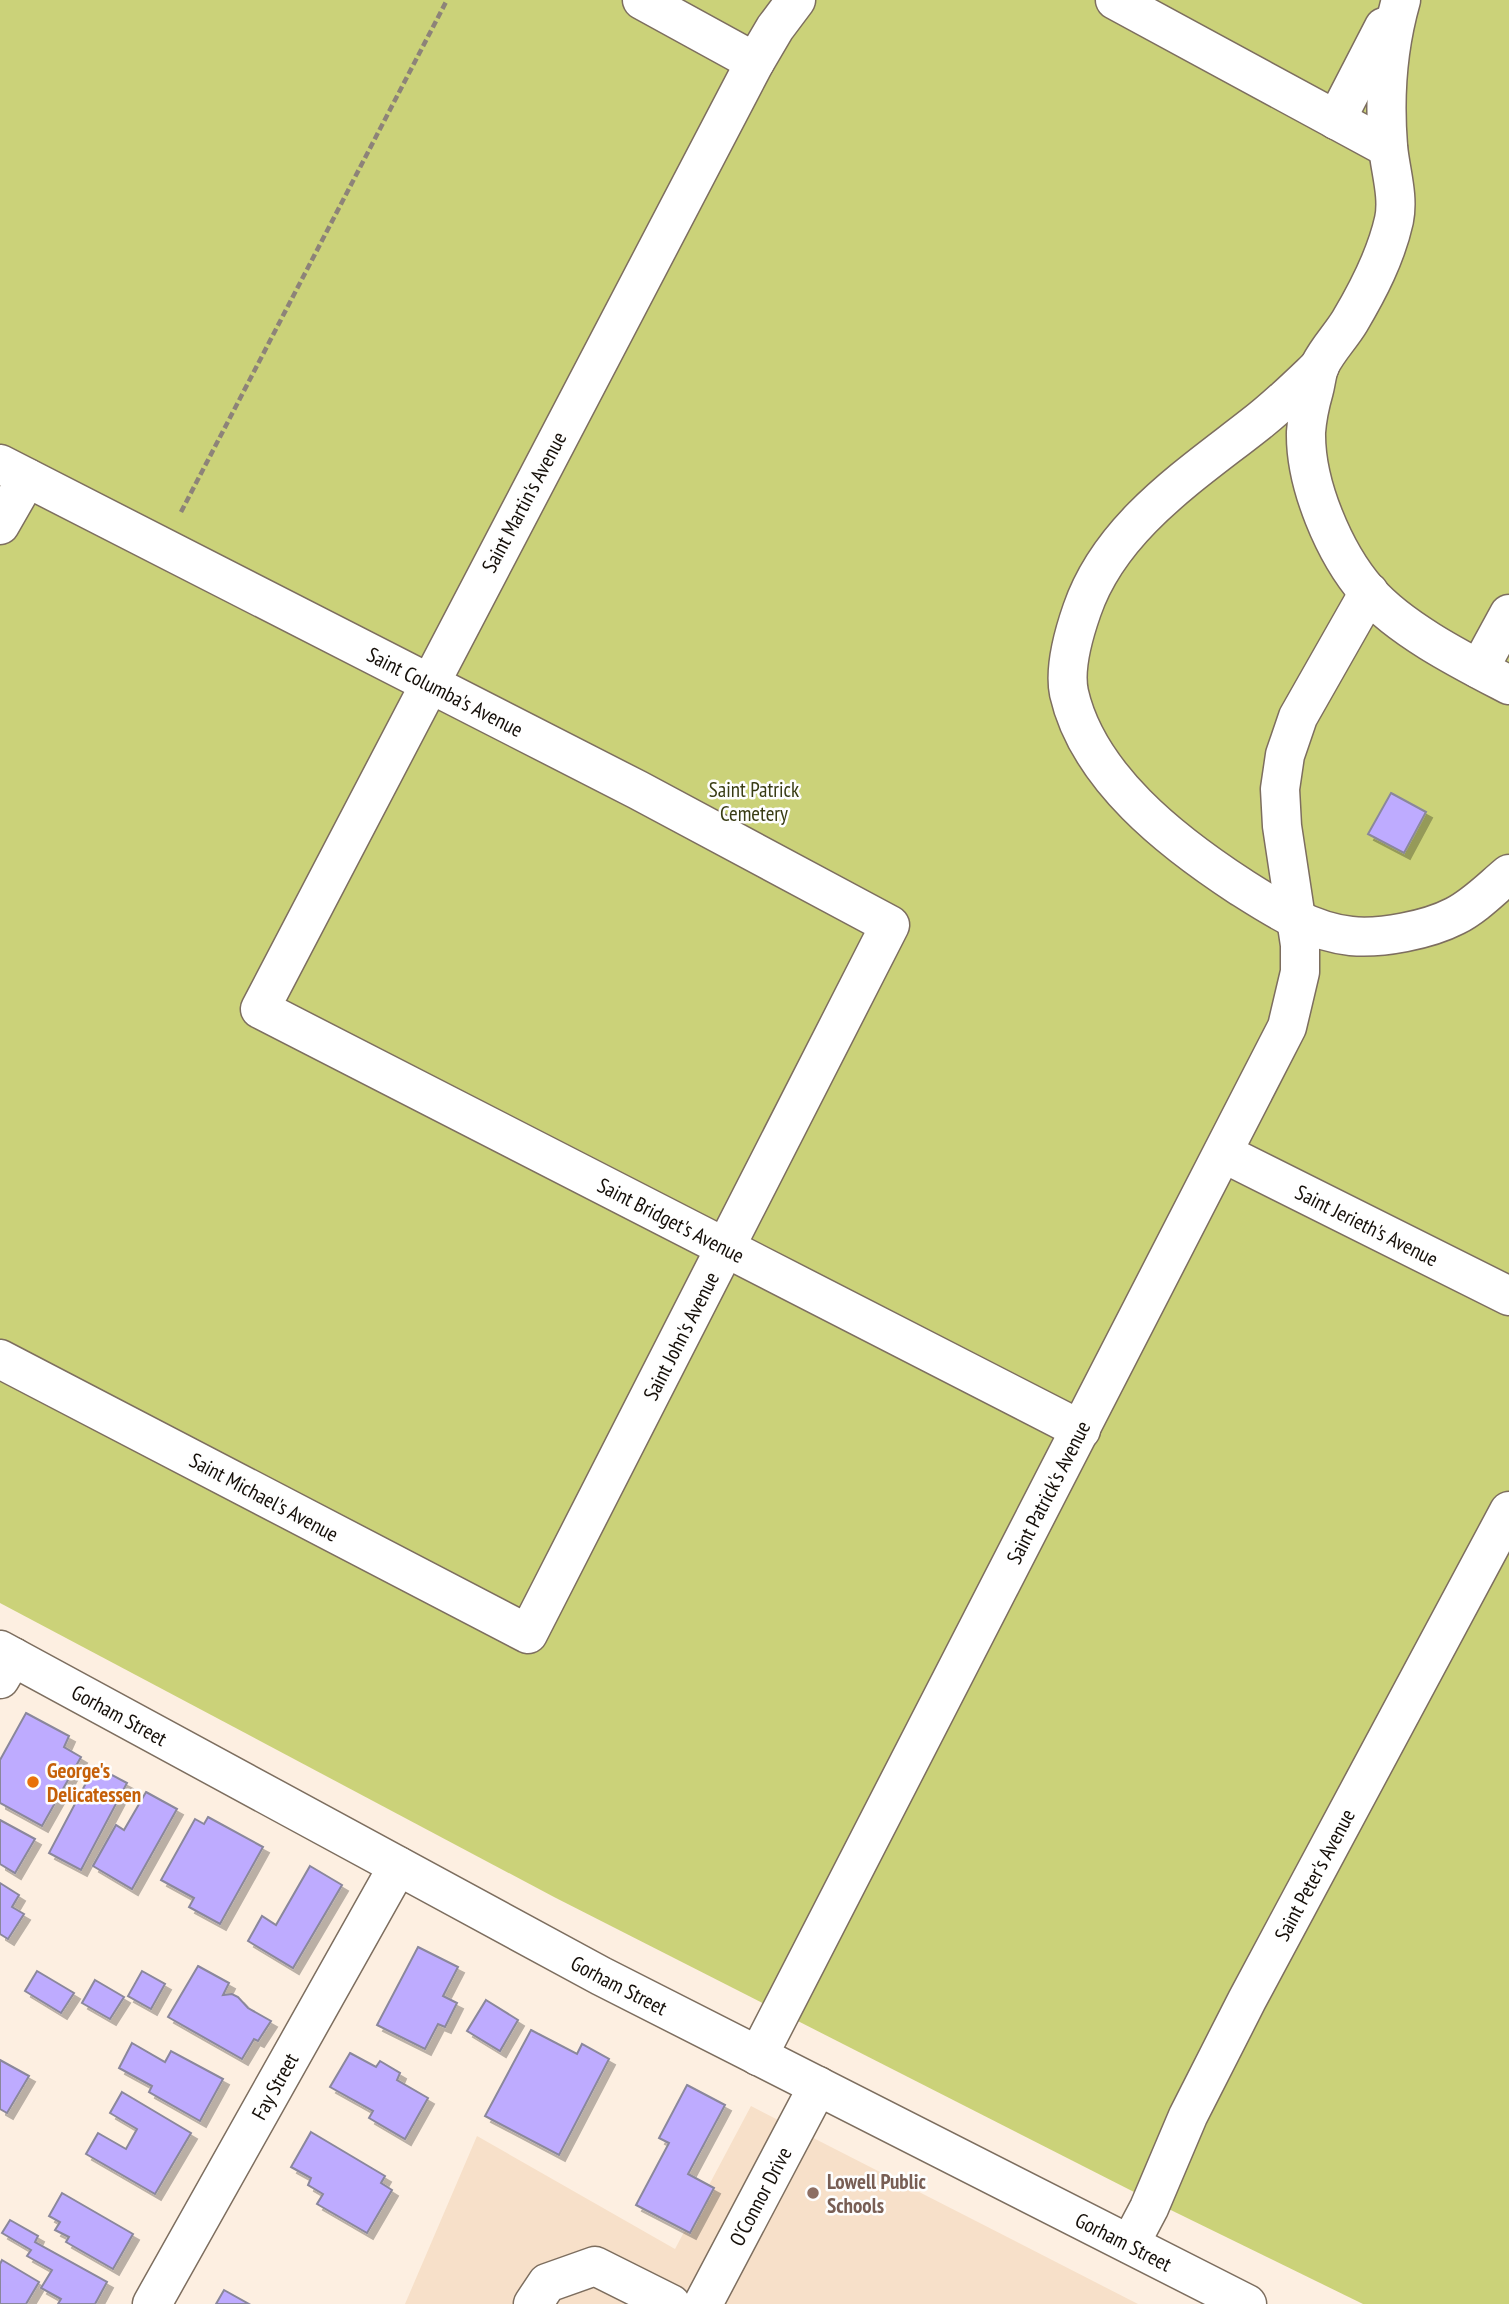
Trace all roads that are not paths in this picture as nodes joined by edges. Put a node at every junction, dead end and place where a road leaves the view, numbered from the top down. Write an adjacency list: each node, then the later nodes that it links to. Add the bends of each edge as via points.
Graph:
1 (642, 0): 5 (main road)
2 (796, 0): 5 (main road, Saint Martin's Avenue)
3 (1115, 0): 6 (main road)
4 (1400, 0): 6 (main road); 7 (main road, via 1388,58)
5 (755, 62): 14 (main road, Saint Martin's Avenue)
6 (1336, 120): 7 (main road)
7 (1388, 148): 8 (main road, via 1395,216 1387,247 1349,322)
8 (1320, 366): 11 (main road, via 1306,432 1310,466 1332,536); 16 (main road, via 1256,424 1158,501 1099,571 1071,648 1068,690 1080,728 1136,805 1212,868)
9 (13, 471): 10 (main road); 14 (main road, Saint Columba's Avenue)
10 (0, 525)
11 (1369, 592): 13 (main road, via 1432,641); 16 (main road, Saint Patrick's Avenue, via 1298,717 1285,755 1280,789)
12 (1509, 614): 13 (main road)
13 (1494, 677)
14 (429, 683): 17 (main road, Saint Columba's Avenue); 18 (main road, Saint Martin's Avenue)
15 (1509, 874): 16 (main road, via 1454,916 1381,936 1350,936)
16 (1295, 919): 19 (main road, Saint Patrick's Avenue, via 1300,972 1287,1027)
17 (890, 925): 20 (main road, Saint John's Avenue)
18 (260, 1009): 20 (main road, Saint Bridget's Avenue)
19 (1223, 1153): 21 (main road, Saint Jerieth's Avenue); 23 (main road, Saint Patrick's Avenue)
20 (725, 1248): 23 (main road, Saint Bridget's Avenue); 25 (main road, Saint John's Avenue)
21 (1509, 1296)
22 (0, 1359): 25 (main road, Saint Michael's Avenue)
23 (1081, 1430): 28 (main road, Saint Patrick's Avenue)
24 (1509, 1511): 30 (main road, Saint Peter's Avenue, via 1247,2000)
25 (528, 1634)
26 (4, 1662): 27 (main road, Gorham Street)
27 (398, 1866): 28 (main road, Gorham Street); 32 (main road, Fay Street)
28 (758, 2056): 29 (main road, Gorham Street)
29 (818, 2086): 30 (main road, Gorham Street); 34 (main road, O'Connor Drive)
30 (1130, 2244): 35 (main road, Gorham Street)
31 (540, 2293): 33 (main road, via 595,2266)
32 (152, 2304)
33 (671, 2304)
34 (703, 2304)
35 (1247, 2304)

